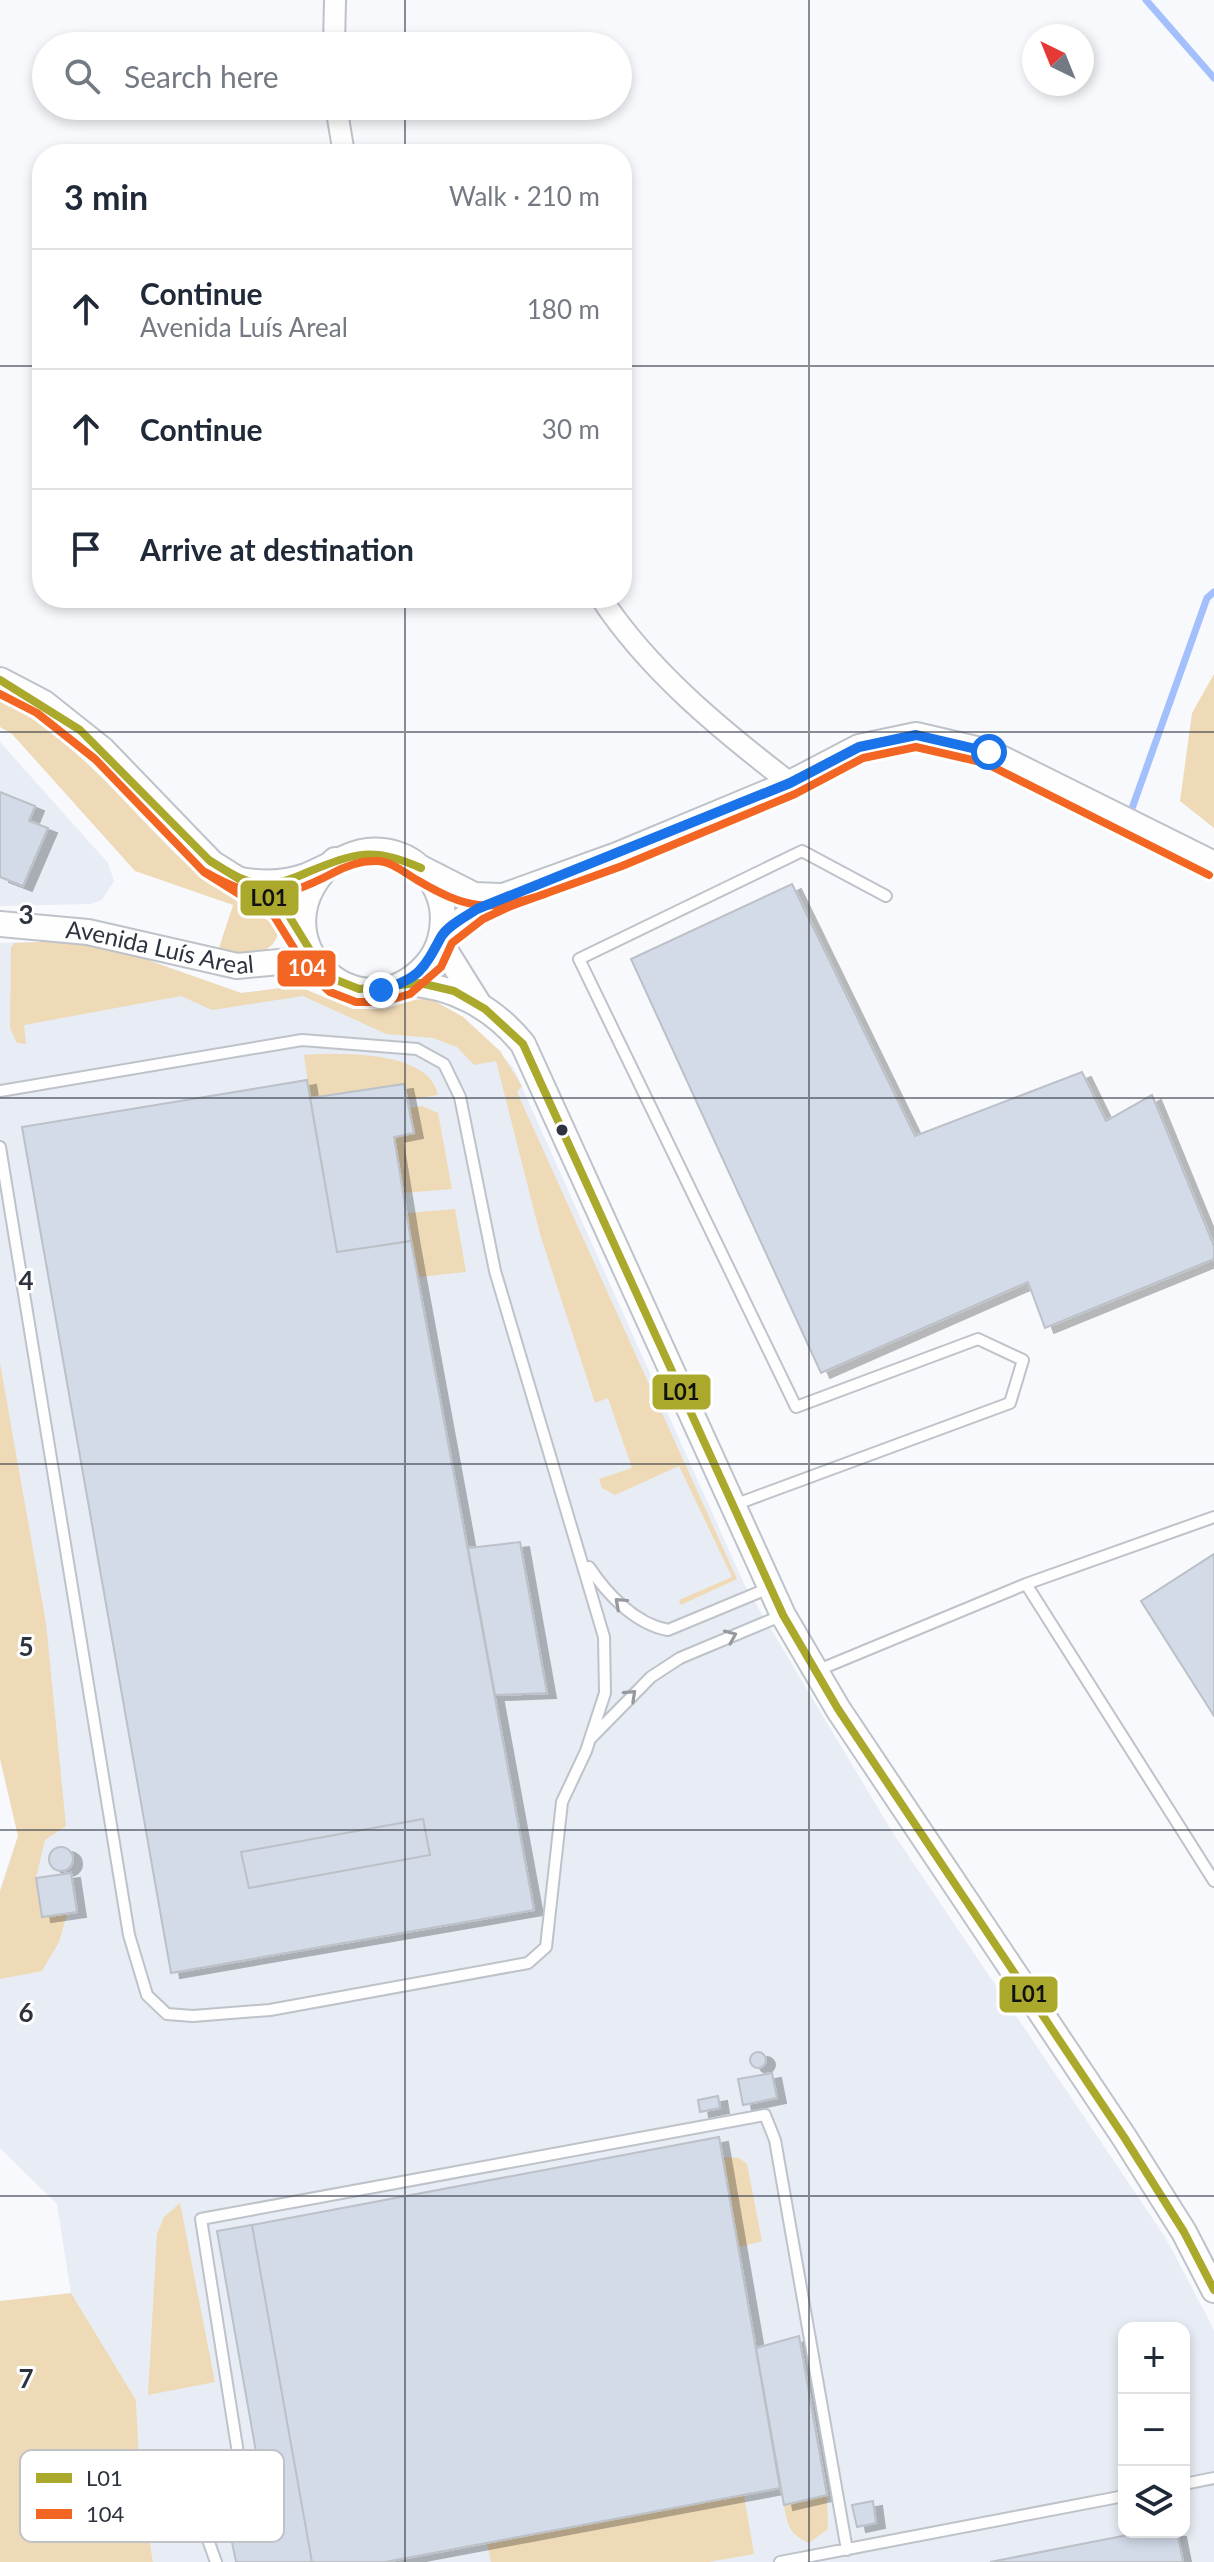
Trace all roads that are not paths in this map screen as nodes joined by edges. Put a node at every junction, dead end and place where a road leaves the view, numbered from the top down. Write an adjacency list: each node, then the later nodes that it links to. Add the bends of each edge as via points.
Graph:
1 (335, 0): 2 (street)
2 (334, 32)
3 (338, 120): 4 (street)
4 (342, 144)
5 (608, 608): 7 (street, via 722,731)
6 (0, 680): 11 (street, via 73,725 212,863)
7 (790, 783): 8 (street, via 859,747 916,735 989,752); 12 (street)
8 (1206, 859)
9 (335, 860): 10 (street, via 379,849 402,855); 11 (street, via 290,880); 15 (street, via 307,893)
10 (421, 868): 12 (street, via 474,895); 16 (street, via 440,899)
11 (240, 880): 15 (street, via 282,907)
12 (506, 895): 16 (street, via 477,909)
13 (886, 896): 22 (lane, via 802,851 579,959 796,1407 978,1339 1023,1360 1010,1403)
14 (0, 924): 17 (street, Avenida Luís Areal, via 88,932 237,966 290,961)
15 (303, 936): 17 (street)
16 (441, 938): 18 (street, via 426,966); 19 (street)
17 (318, 965): 18 (street, via 336,981 358,990)
18 (404, 983): 19 (street, via 446,988)
19 (479, 1005): 22 (street, via 512,1031 532,1060)
20 (0, 1091): 24 (lane, via 302,1040 417,1049 444,1064 460,1097 495,1271)
21 (0, 1147): 29 (lane, via 129,1935 147,1995 167,2014 270,2010 528,1963 546,1947 562,1802)
22 (732, 1506): 26 (street)
23 (1214, 1517): 25 (lane)
24 (584, 1560): 26 (lane, one-way to 24, via 668,1630 654,1628 604,1587); 29 (lane, via 604,1637 605,1693)
25 (1026, 1584): 28 (lane); 30 (lane)
26 (769, 1588): 27 (street)
27 (783, 1615): 28 (street); 29 (lane, one-way to 27, via 651,1677 680,1658)
28 (816, 1671): 31 (street, via 1124,2137)
29 (589, 1740)
30 (1214, 1881)
31 (1214, 2290)
32 (237, 2450): 37 (lane, via 201,2219 765,2115 775,2140)
33 (1214, 2478): 34 (lane)
34 (1190, 2483)
35 (1118, 2497): 37 (lane)
36 (209, 2542): 38 (lane)
37 (847, 2550): 39 (lane)
38 (216, 2562)
39 (780, 2562)

